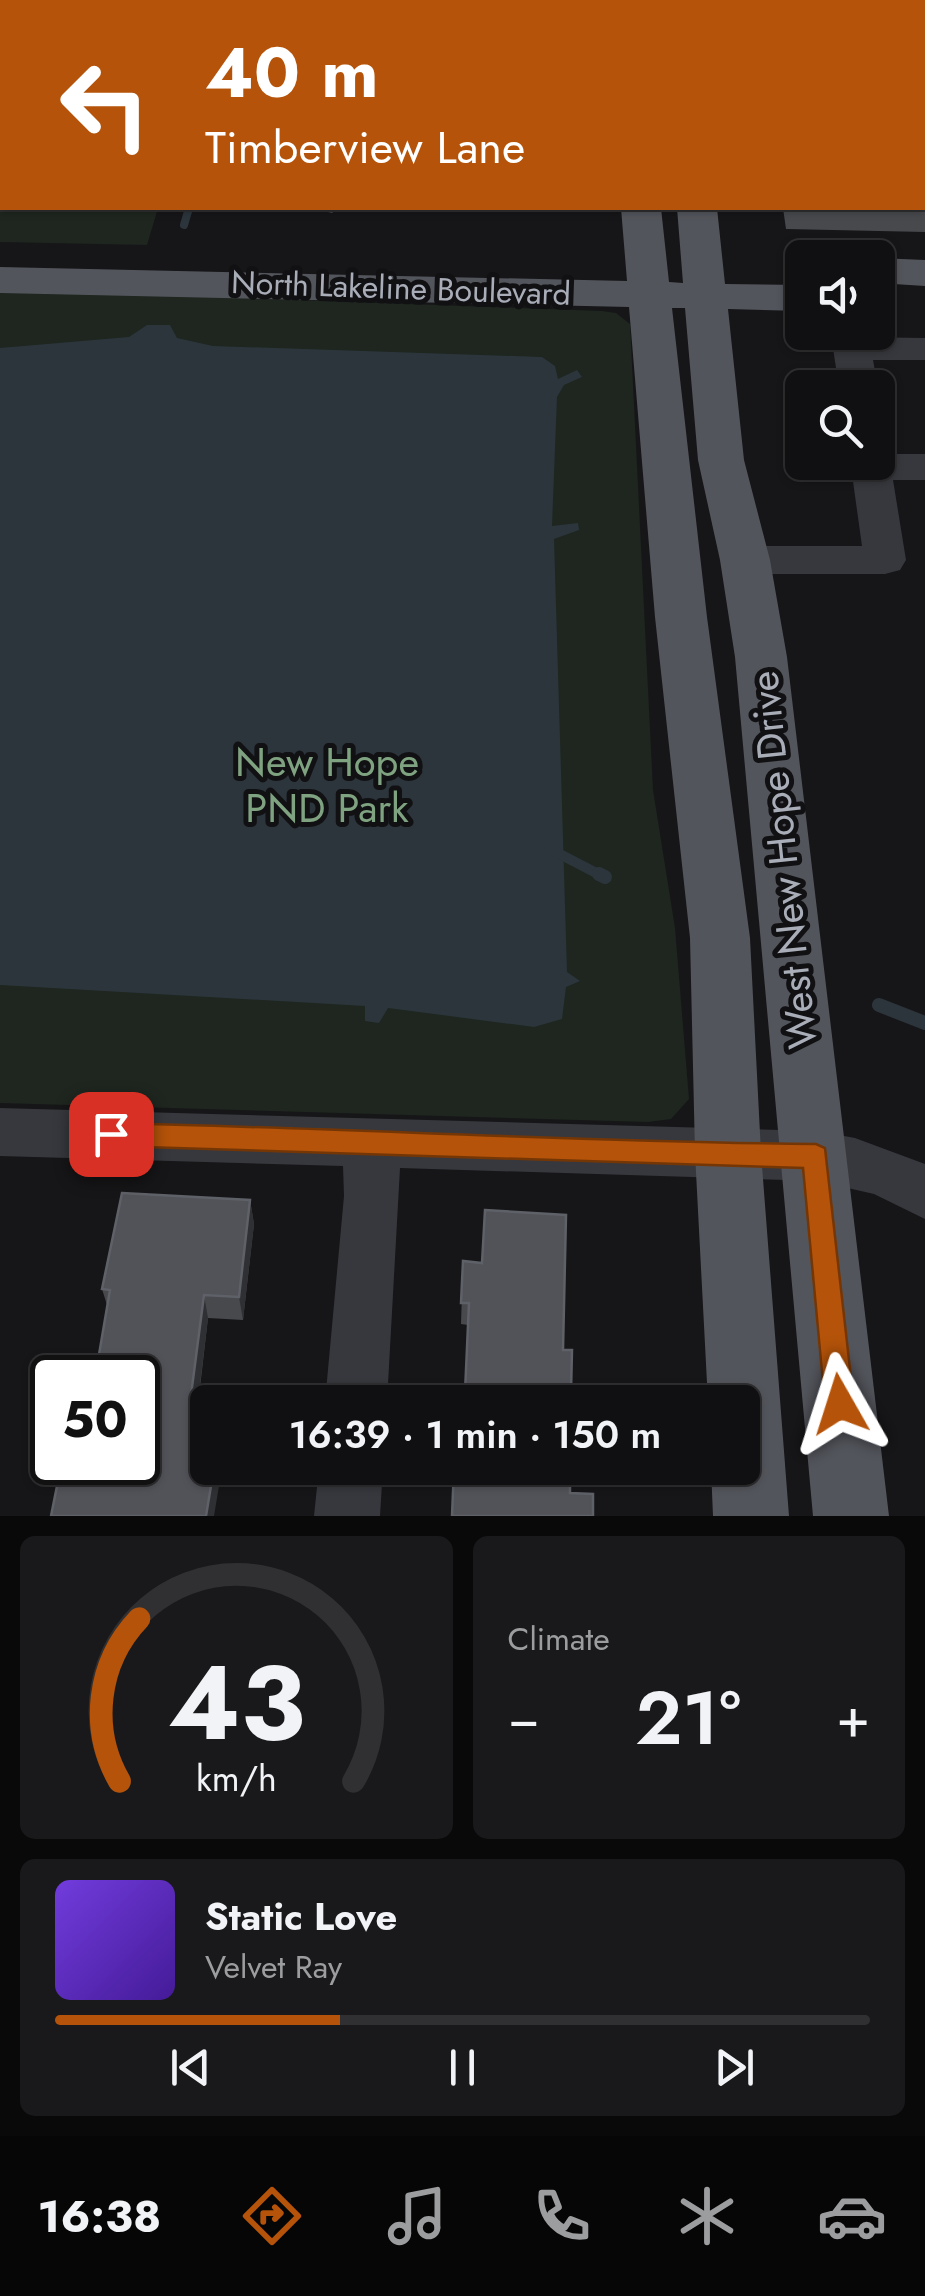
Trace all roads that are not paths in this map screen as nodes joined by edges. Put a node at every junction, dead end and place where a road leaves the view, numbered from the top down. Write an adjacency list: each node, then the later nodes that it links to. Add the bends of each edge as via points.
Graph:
1 (641, 210): 8 (main road, West New Hope Drive)
2 (697, 210): 9 (main road, West New Hope Drive)
3 (0, 253): 8 (main road, North Lakeline Boulevard)
4 (785, 270): 9 (main road, North Lakeline Boulevard)
5 (895, 271): 6 (main road)
6 (925, 272)
7 (0, 280): 8 (main road, North Lakeline Boulevard)
8 (647, 281): 9 (main road, North Lakeline Boulevard); 19 (main road, West New Hope Drive)
9 (704, 281): 10 (main road, North Lakeline Boulevard); 18 (main road, West New Hope Drive, via 721,460)
10 (785, 295)
11 (895, 299): 12 (main road)
12 (925, 300)
13 (925, 349): 14 (street, via 852,348)
14 (855, 370)
15 (895, 465): 16 (street)
16 (925, 467)
17 (873, 480): 18 (street, via 885,560)
18 (745, 560): 20 (main road, West New Hope Drive)
19 (681, 617): 20 (main road, via 722,649 738,798 751,827); 23 (main road, West New Hope Drive, via 720,938)
20 (781, 842): 24 (main road, West New Hope Drive)
21 (0, 1132): 22 (street)
22 (371, 1140): 23 (street); 26 (street)
23 (728, 1153): 24 (street); 29 (main road, West New Hope Drive)
24 (816, 1156): 25 (street, via 901,1176); 30 (main road, West New Hope Drive)
25 (925, 1193)
26 (357, 1385)
27 (350, 1485): 28 (street)
28 (347, 1516)
29 (751, 1516)
30 (850, 1516)

